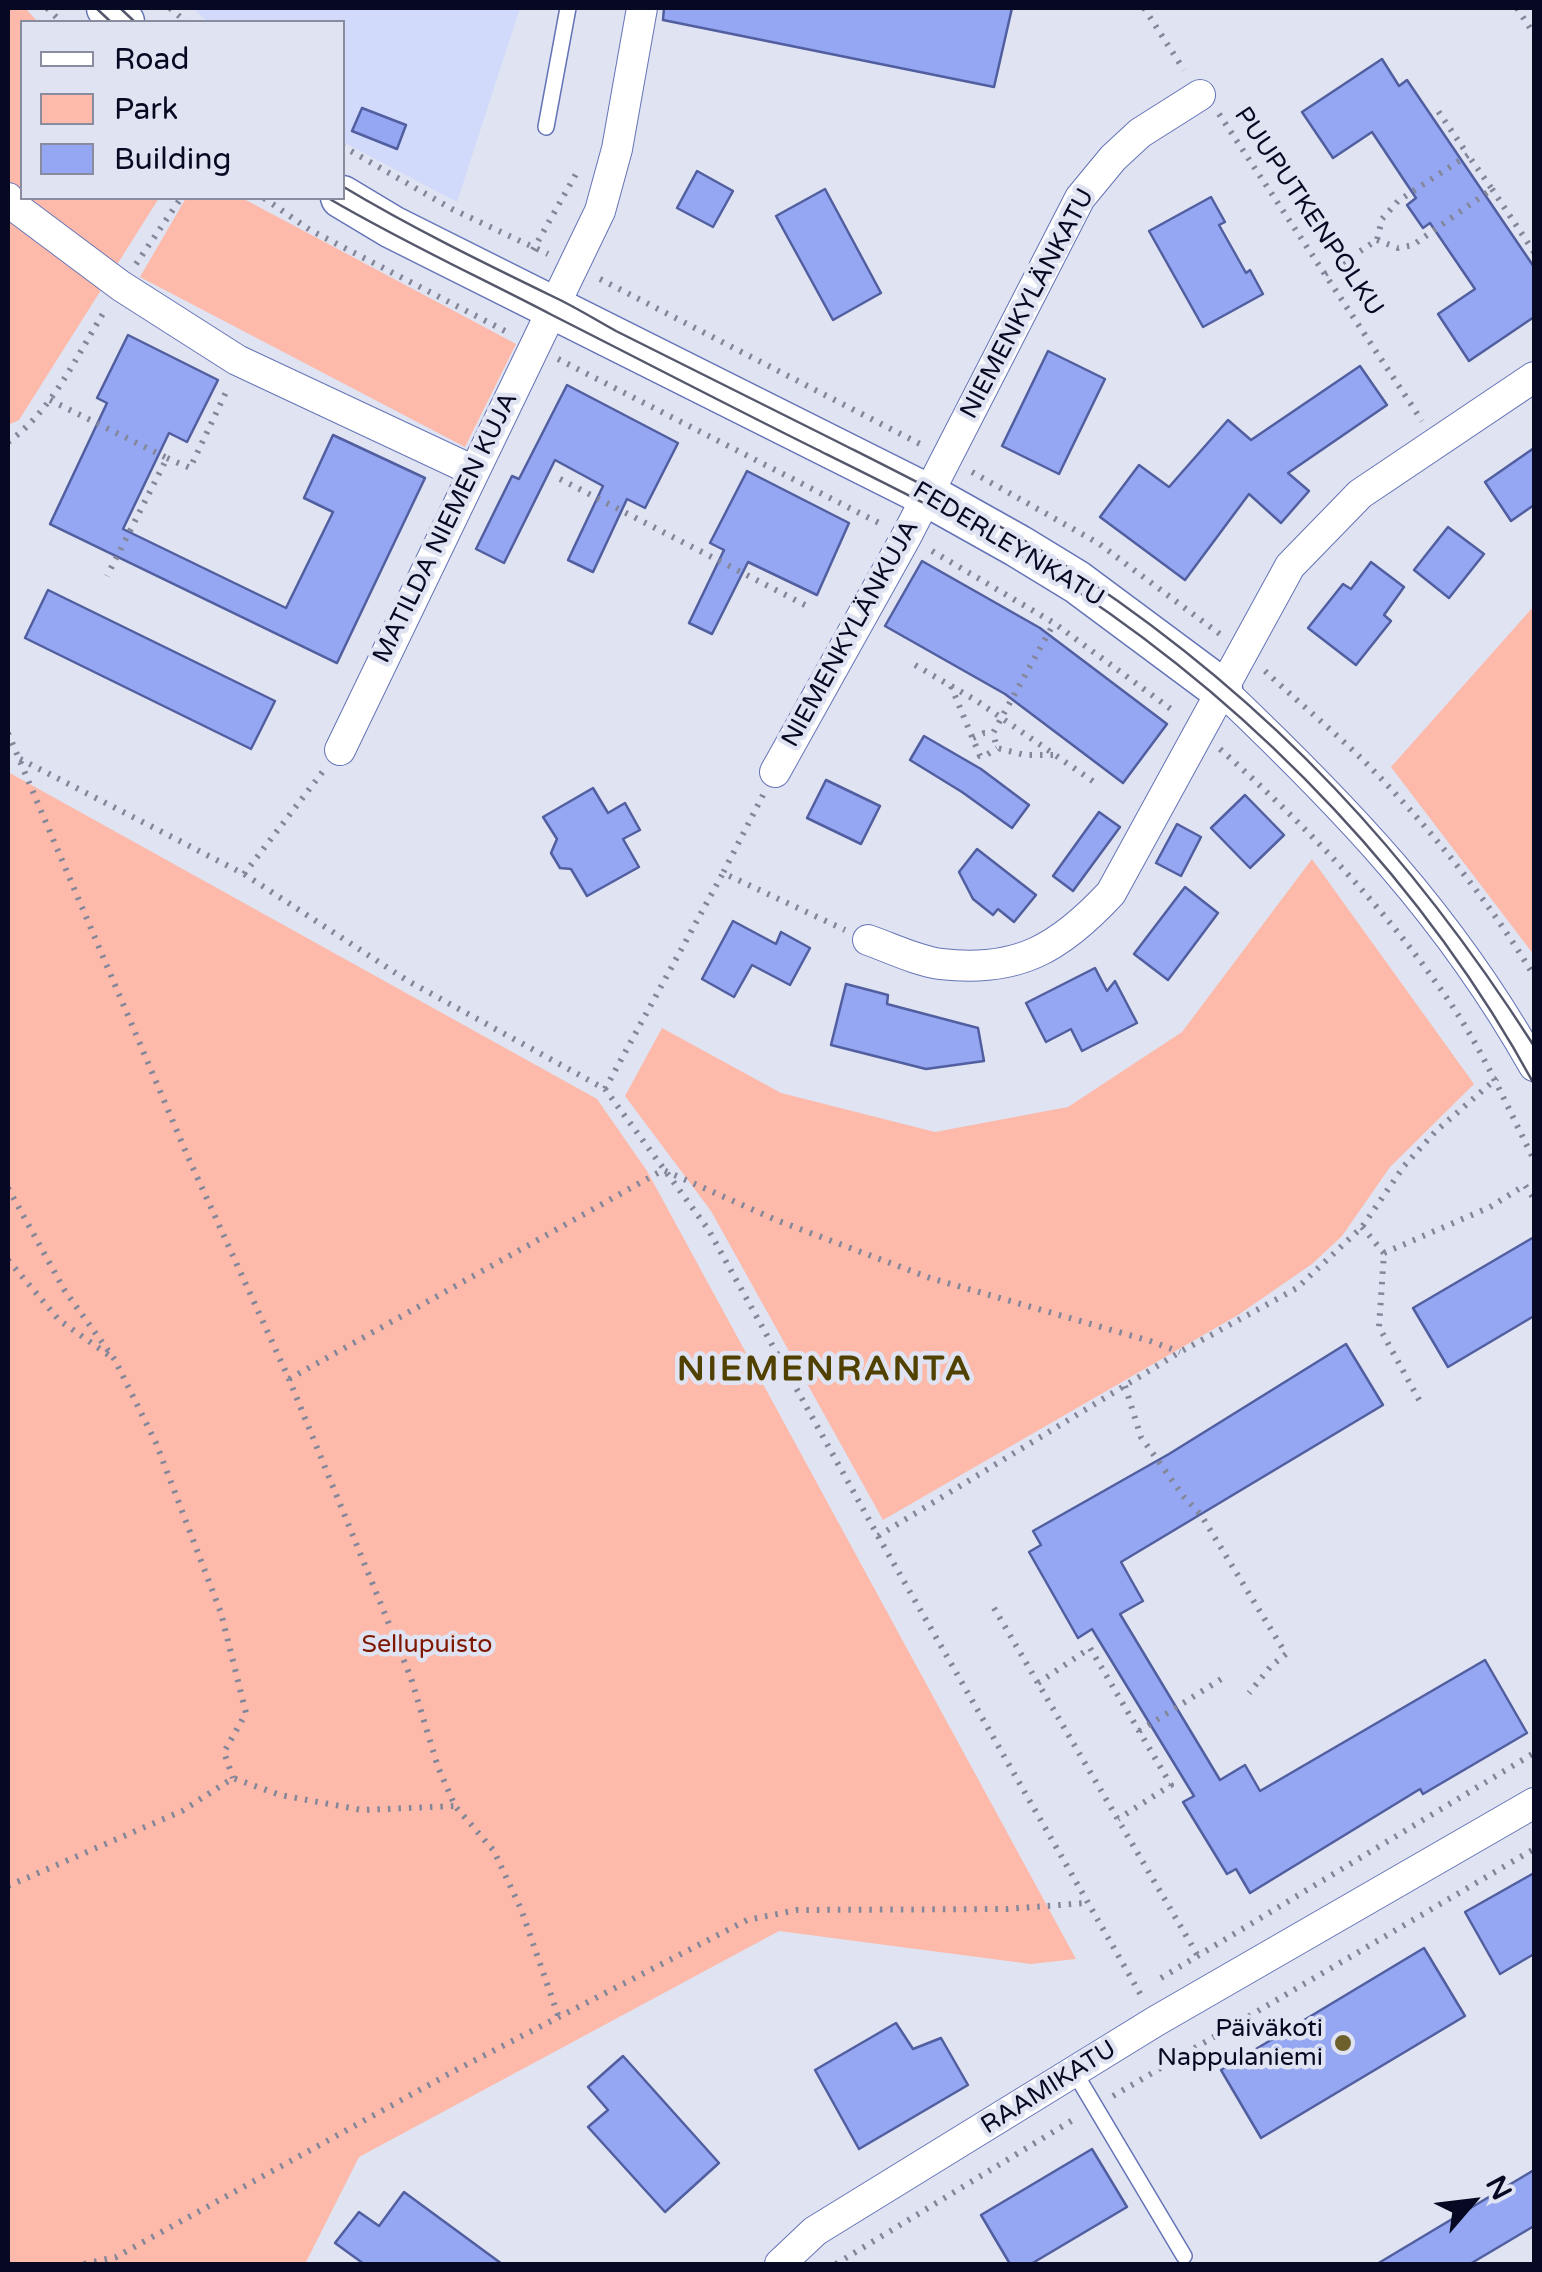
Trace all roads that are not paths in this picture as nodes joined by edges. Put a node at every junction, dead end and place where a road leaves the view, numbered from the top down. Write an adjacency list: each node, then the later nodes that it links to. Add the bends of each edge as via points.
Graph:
1 (568, 8): 4 (lane)
2 (642, 8): 7 (street, MATILDA NIEMEN KUJA, via 600,211)
3 (1200, 96): 10 (street, NIEMENKYLÄNKATU, via 1140,134 1080,198)
4 (546, 127)
5 (8, 198): 9 (street, via 121,286 237,360)
6 (345, 199): 7 (street, FEDERLEYNKATU)
7 (536, 299): 9 (street, MATILDA NIEMEN KUJA, via 534,346); 10 (street, FEDERLEYNKATU)
8 (1534, 377): 11 (street, via 1360,494 1290,566)
9 (474, 471): 12 (street, MATILDA NIEMEN KUJA)
10 (927, 496): 11 (street, FEDERLEYNKATU, via 1077,582); 13 (street, NIEMENKYLÄNKUJA)
11 (1221, 689): 14 (street, via 1110,893 1059,942 1021,960 981,965 938,964); 15 (street, FEDERLEYNKATU, via 1286,748 1429,906)
12 (340, 750)
13 (775, 772)
14 (868, 940)
15 (1534, 1066)
16 (1534, 1803): 17 (street, RAAMIKATU)
17 (1074, 2073): 18 (lane); 19 (street, RAAMIKATU, via 815,2231)
18 (1184, 2256)
19 (780, 2264)

